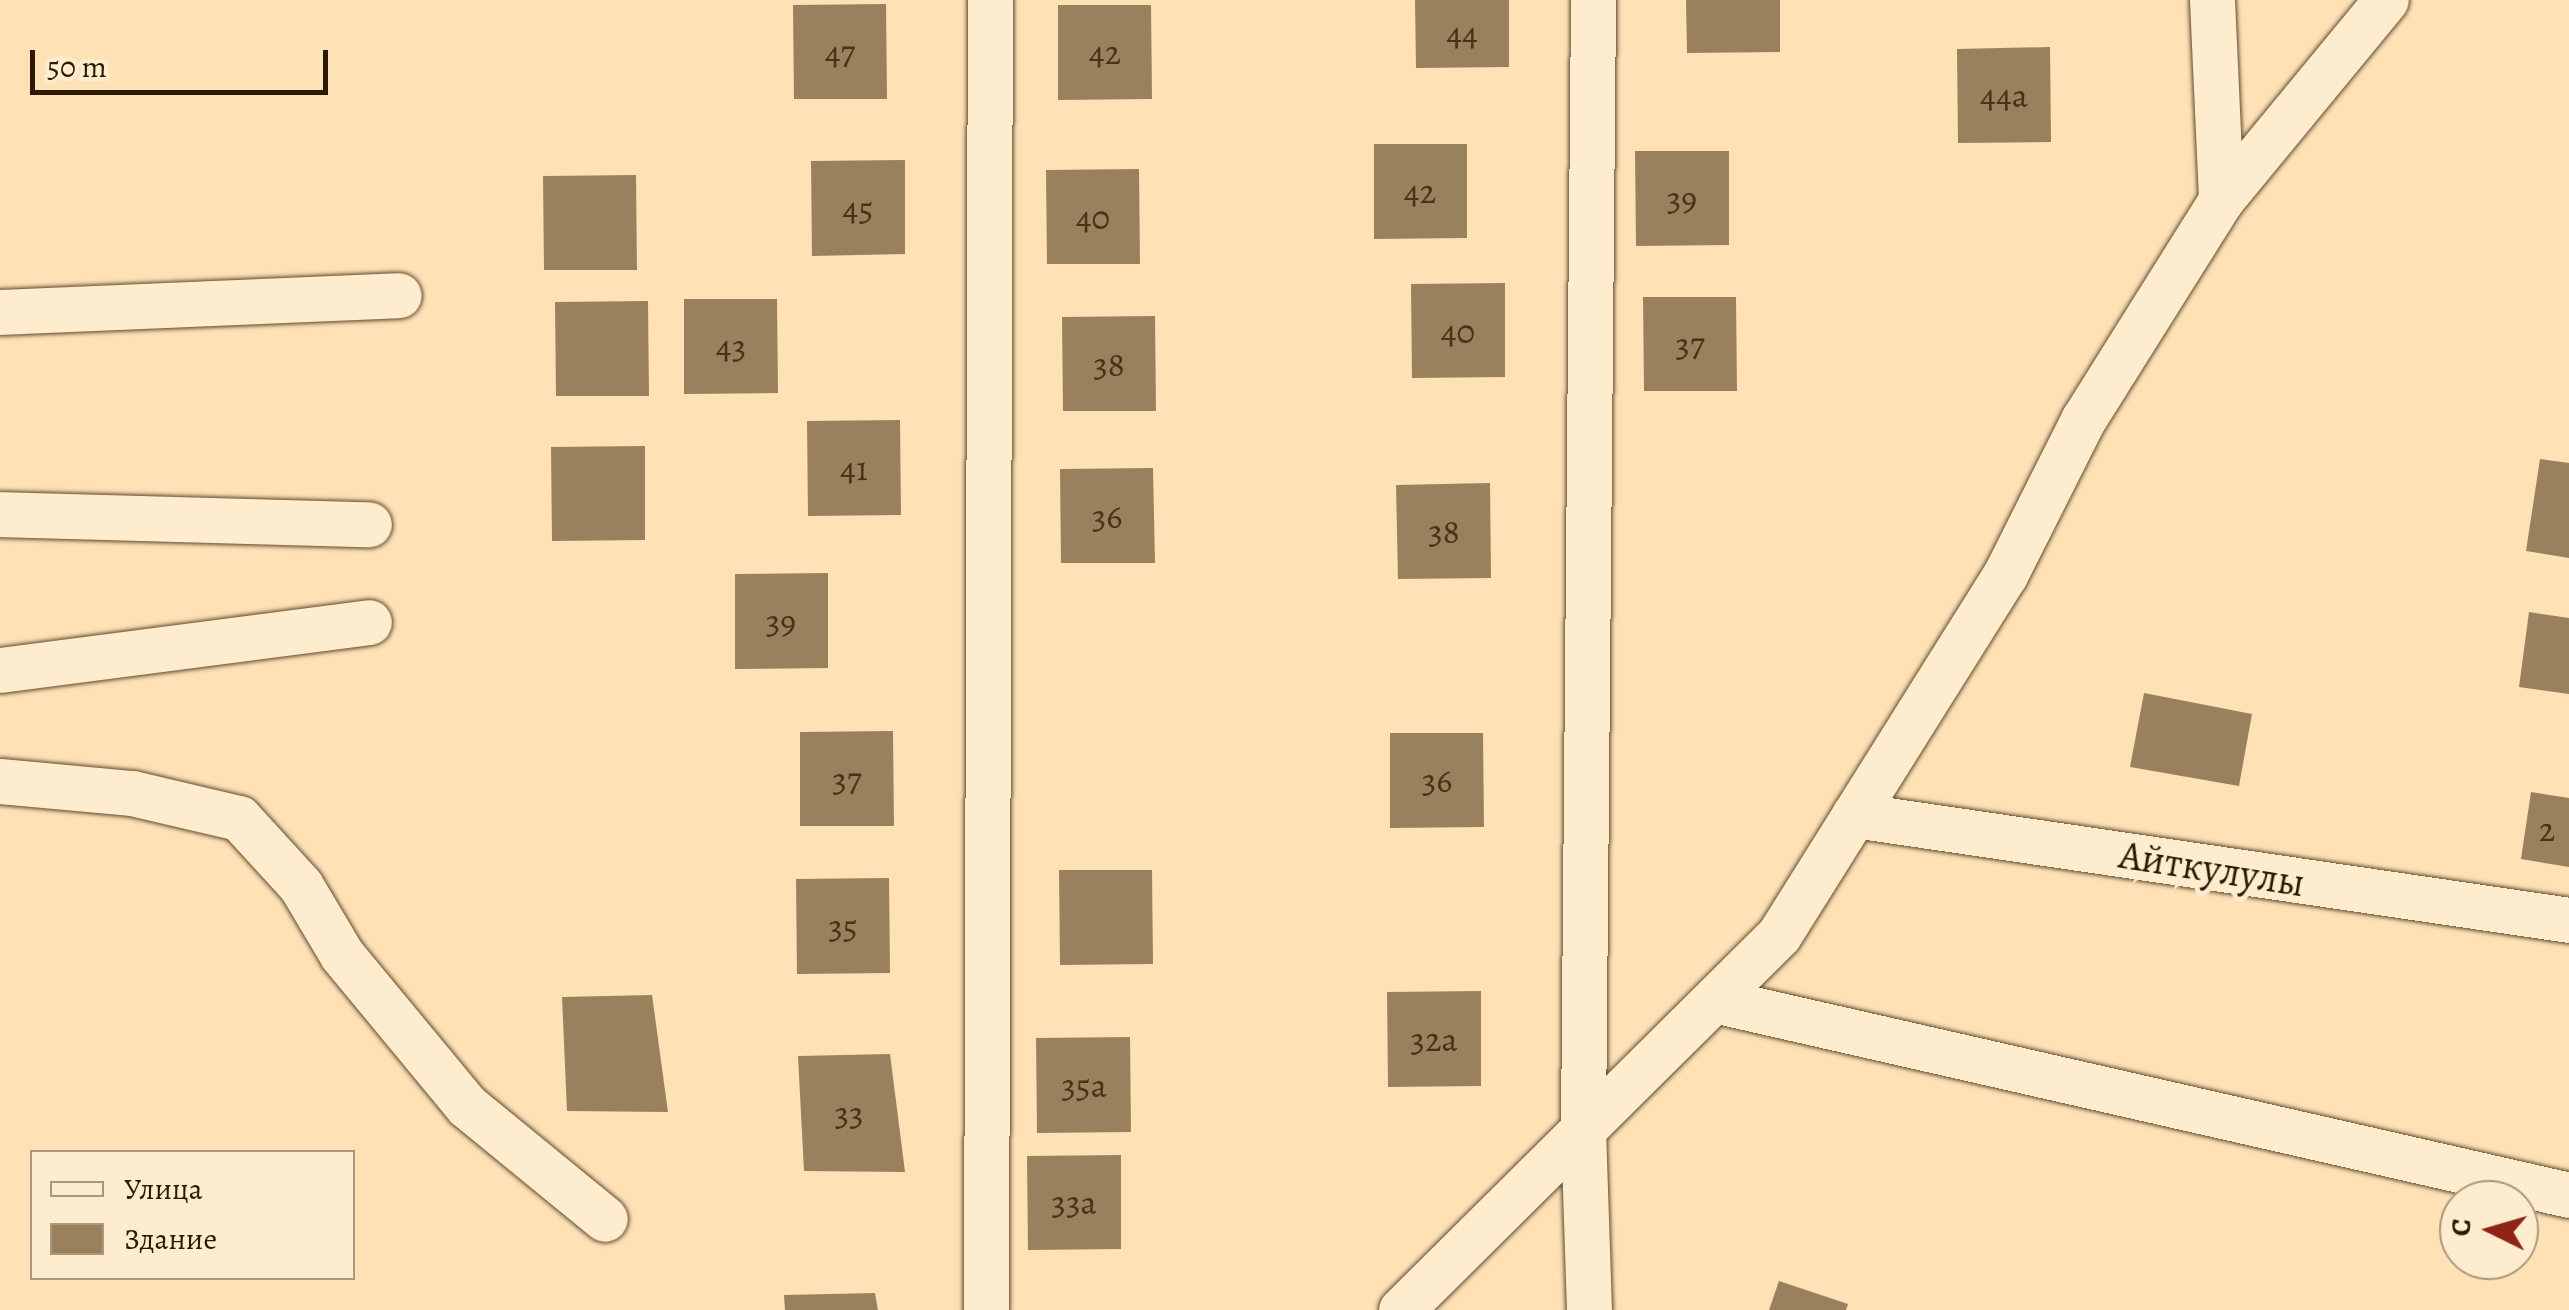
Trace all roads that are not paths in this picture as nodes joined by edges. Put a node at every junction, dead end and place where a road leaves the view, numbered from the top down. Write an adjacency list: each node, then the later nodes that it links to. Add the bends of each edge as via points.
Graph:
1 (990, 0): 19 (street)
2 (1593, 0): 16 (street)
3 (2212, 0): 5 (street)
4 (2386, 0): 5 (street)
5 (2221, 200): 13 (street, via 2083,420 2005,575)
6 (399, 295): 7 (street)
7 (0, 312)
8 (0, 514): 9 (street)
9 (368, 524)
10 (369, 622): 11 (street)
11 (0, 670)
12 (0, 781): 18 (street, via 132,794 239,818 301,886 342,955 467,1106)
13 (1854, 815): 14 (street, Айткулулы); 15 (street, via 1779,935)
14 (2569, 920)
15 (1718, 1001): 16 (street); 17 (street)
16 (1583, 1126): 20 (street); 21 (street)
17 (2569, 1196)
18 (606, 1219)
19 (986, 1310)
20 (1401, 1310)
21 (1589, 1310)

